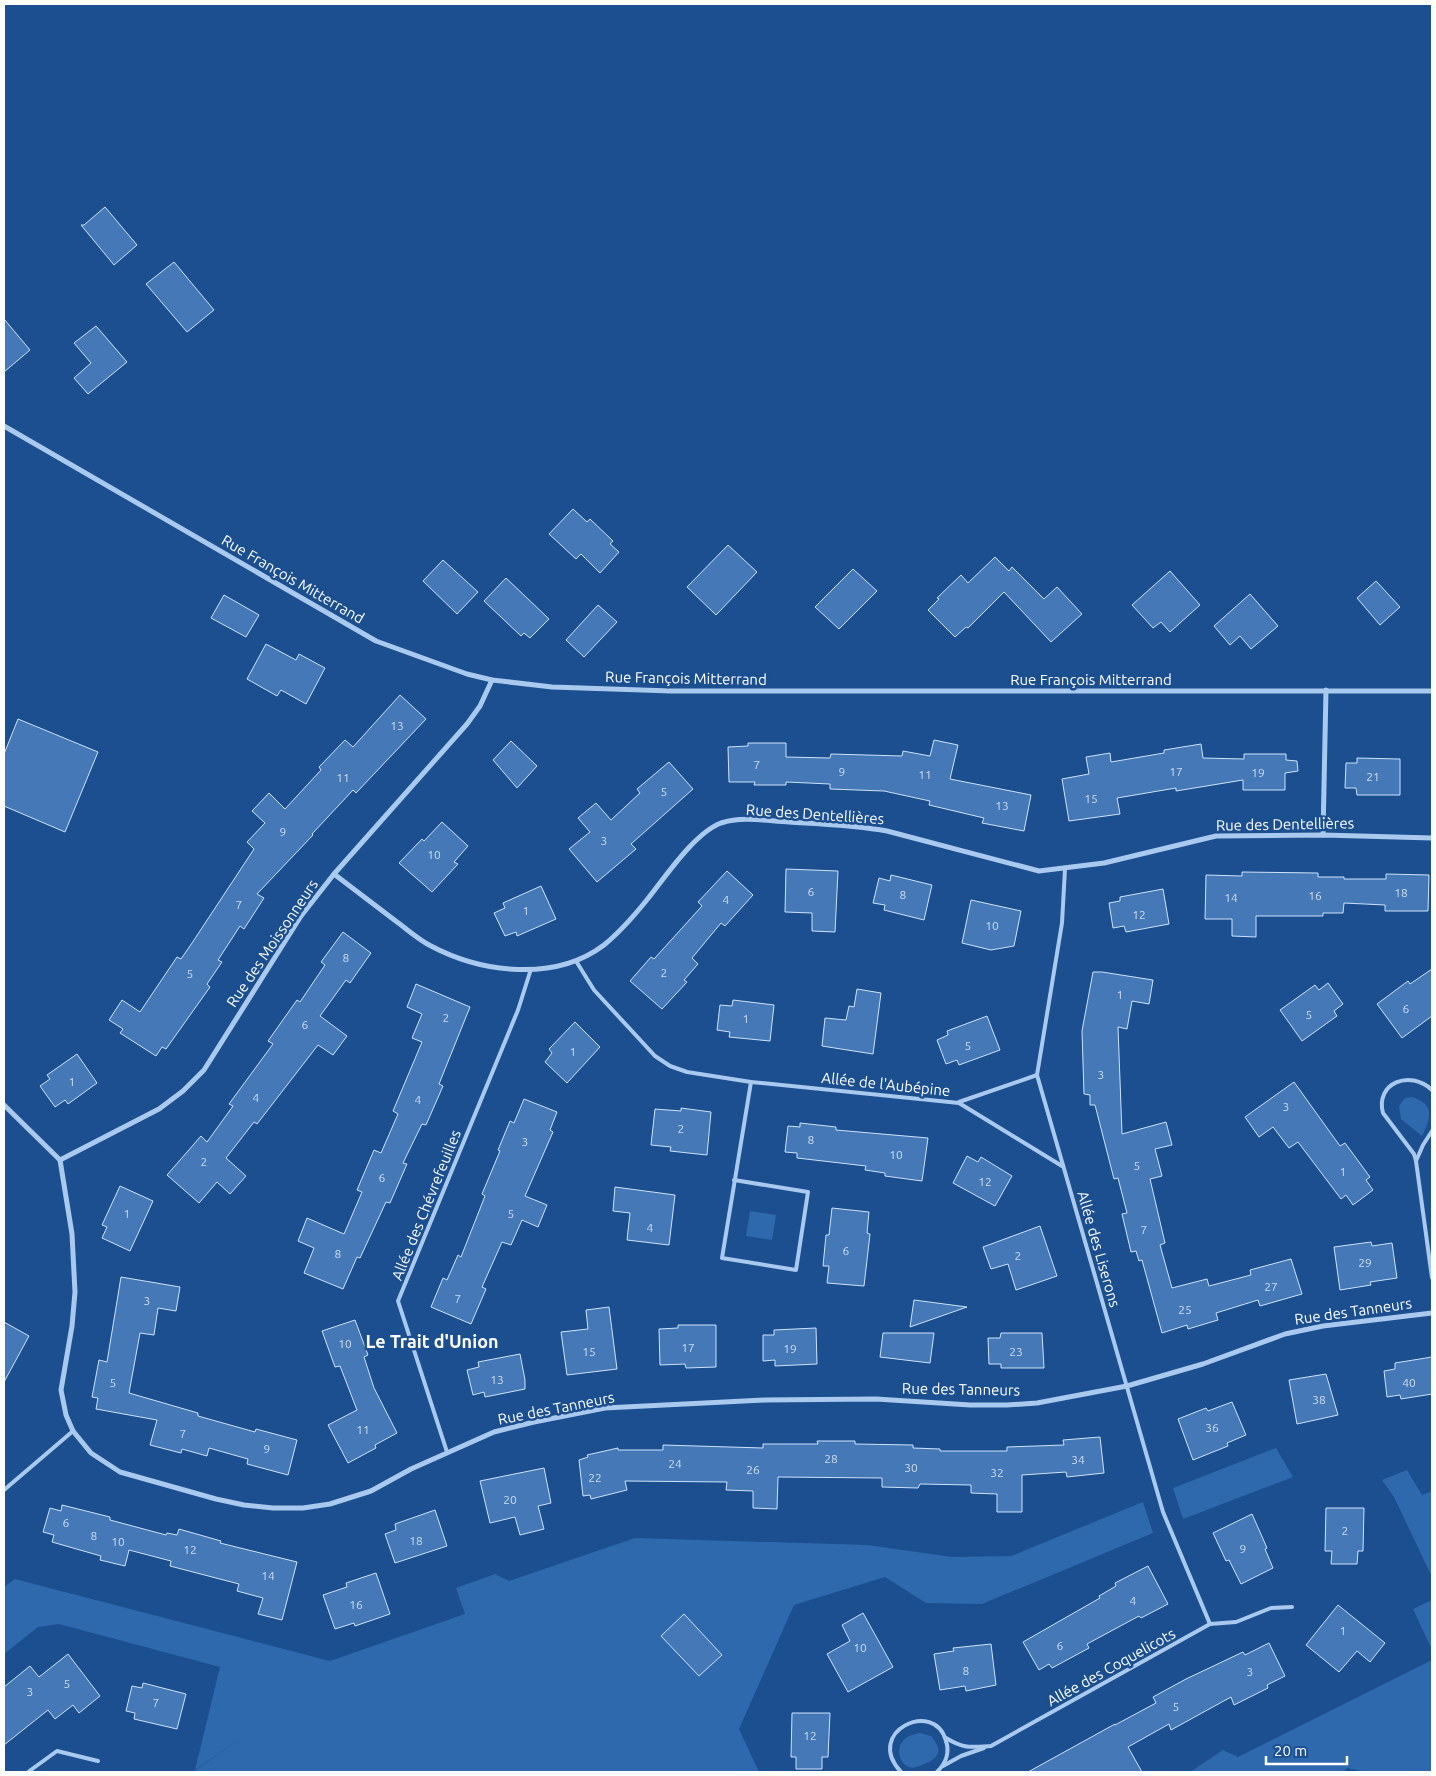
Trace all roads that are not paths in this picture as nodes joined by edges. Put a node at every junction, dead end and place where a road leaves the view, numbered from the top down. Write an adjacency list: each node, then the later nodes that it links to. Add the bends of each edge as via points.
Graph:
1 (4, 426): 2 (street, Rue François Mitterrand, via 376,641)
2 (492, 680): 3 (street, Rue François Mitterrand, via 616,690); 8 (street, Rue des Moissonneurs, via 467,724)
3 (1326, 690): 4 (street, Rue François Mitterrand); 5 (street)
4 (1432, 691)
5 (1323, 835): 6 (street, Rue des Dentellières); 7 (street, Rue des Dentellières, via 1216,836)
6 (1432, 838)
7 (1065, 869): 9 (street, Rue des Dentellières, via 1039,871 865,827 735,821 720,824 701,835 627,924 602,946); 11 (lane, Allée des Liserons, via 1062,923)
8 (334, 874): 10 (street, Rue des Dentellières, via 429,945 447,954 481,965); 17 (street, Rue des Moissonneurs, via 301,916 204,1070 159,1109)
9 (576, 961): 10 (street, Rue des Dentellières); 12 (lane, Allée de l'Aubépine, via 594,990 656,1056 670,1066 687,1072)
10 (531, 969): 25 (lane, Allée des Chévrefeuilles, via 518,1010 398,1301)
11 (1037, 1075): 14 (lane); 19 (lane, Allée des Liserons)
12 (751, 1082): 14 (lane, Allée de l'Aubépine); 20 (lane)
13 (1432, 1090): 18 (lane, via 1415,1079 1402,1080 1393,1084 1382,1100 1383,1113)
14 (959, 1102): 19 (lane, Allée de l'Aubépine)
15 (4, 1105): 17 (street)
16 (1432, 1131): 18 (lane)
17 (60, 1160): 24 (street, Rue des Tanneurs, via 72,1234 75,1292 61,1390)
18 (1416, 1161): 21 (lane)
19 (1063, 1166): 23 (lane, Allée des Liserons)
20 (734, 1180): 20 (lane, via 722,1258 796,1270 808,1192)
21 (1432, 1278)
22 (1432, 1313): 23 (street, Rue des Tanneurs, via 1323,1326 1285,1334 1203,1364)
23 (1127, 1386): 25 (street, Rue des Tanneurs, via 1007,1405 867,1399 765,1400 605,1408 494,1432); 28 (lane, Allée des Liserons, via 1163,1512)
24 (73, 1432): 25 (street, Rue des Tanneurs, via 91,1454 120,1472 216,1499 273,1508 303,1508 371,1491); 26 (lane)
25 (447, 1452)
26 (4, 1490)
27 (1292, 1607): 28 (lane, Allée des Coquelicots, via 1271,1608 1236,1622)
28 (1210, 1624): 30 (lane, Allée des Coquelicots)
29 (946, 1738): 30 (lane, Allée des Coquelicots, via 968,1748); 32 (lane, via 947,1757); 34 (lane, Allée des Coquelicots, via 933,1724 924,1721 915,1721 898,1729 890,1745 890,1755)
30 (991, 1746): 32 (lane)
31 (98, 1761): 33 (lane, via 57,1751)
32 (943, 1766): 35 (lane)
33 (28, 1772)
34 (901, 1772)
35 (937, 1772)

